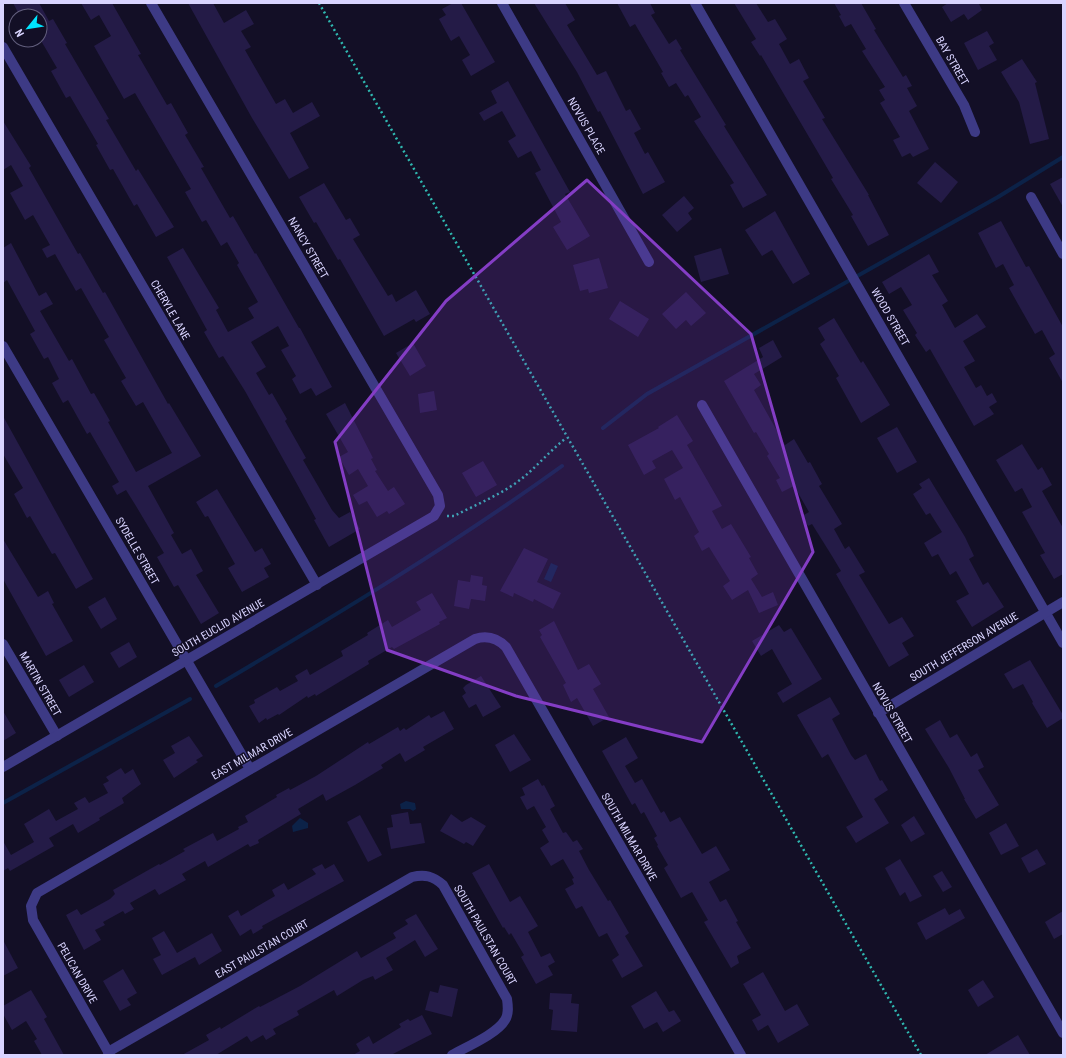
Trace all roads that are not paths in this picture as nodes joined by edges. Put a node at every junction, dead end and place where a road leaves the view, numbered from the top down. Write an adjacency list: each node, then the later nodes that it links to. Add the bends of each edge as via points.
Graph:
1 (150, 3): 12 (street, NANCY STREET, via 438,495)
2 (502, 3): 9 (street, NOVUS PLACE)
3 (695, 3): 15 (street, WOOD STREET)
4 (904, 3): 6 (street, BAY STREET, via 964,105)
5 (3, 47): 13 (street, CHERYLE LANE)
6 (975, 132)
7 (1030, 197): 8 (street)
8 (1063, 254)
9 (649, 262)
10 (3, 346): 19 (street, SYDELLE STREET)
11 (702, 405): 20 (street, NOVUS STREET)
12 (440, 506): 13 (street, SOUTH EUCLID AVENUE, via 434,516)
13 (317, 585): 19 (street, SOUTH EUCLID AVENUE)
14 (1063, 602): 15 (street, SOUTH JEFFERSON AVENUE)
15 (1046, 613): 17 (street, WOOD STREET); 20 (street, SOUTH JEFFERSON AVENUE)
16 (490, 637): 23 (street, EAST MILMAR DRIVE, via 475,639); 29 (street, SOUTH MILMAR DRIVE, via 506,647)
17 (1063, 643)
18 (3, 644): 21 (street, MARTIN STREET)
19 (187, 660): 21 (street, SOUTH EUCLID AVENUE); 23 (street, SYDELLE STREET)
20 (878, 713): 26 (street, NOVUS STREET)
21 (57, 736): 22 (street, SOUTH EUCLID AVENUE)
22 (3, 767)
23 (250, 769): 25 (street, EAST MILMAR DRIVE, via 44,888)
24 (429, 876): 27 (street, EAST PAULSTAN COURT, via 412,877); 28 (street, SOUTH PAULSTAN COURT, via 443,885 507,998 508,1012 498,1028)
25 (32, 901): 27 (street, PELICAN DRIVE, via 33,920)
26 (1063, 1033)
27 (109, 1054)
28 (452, 1055)
29 (741, 1055)

